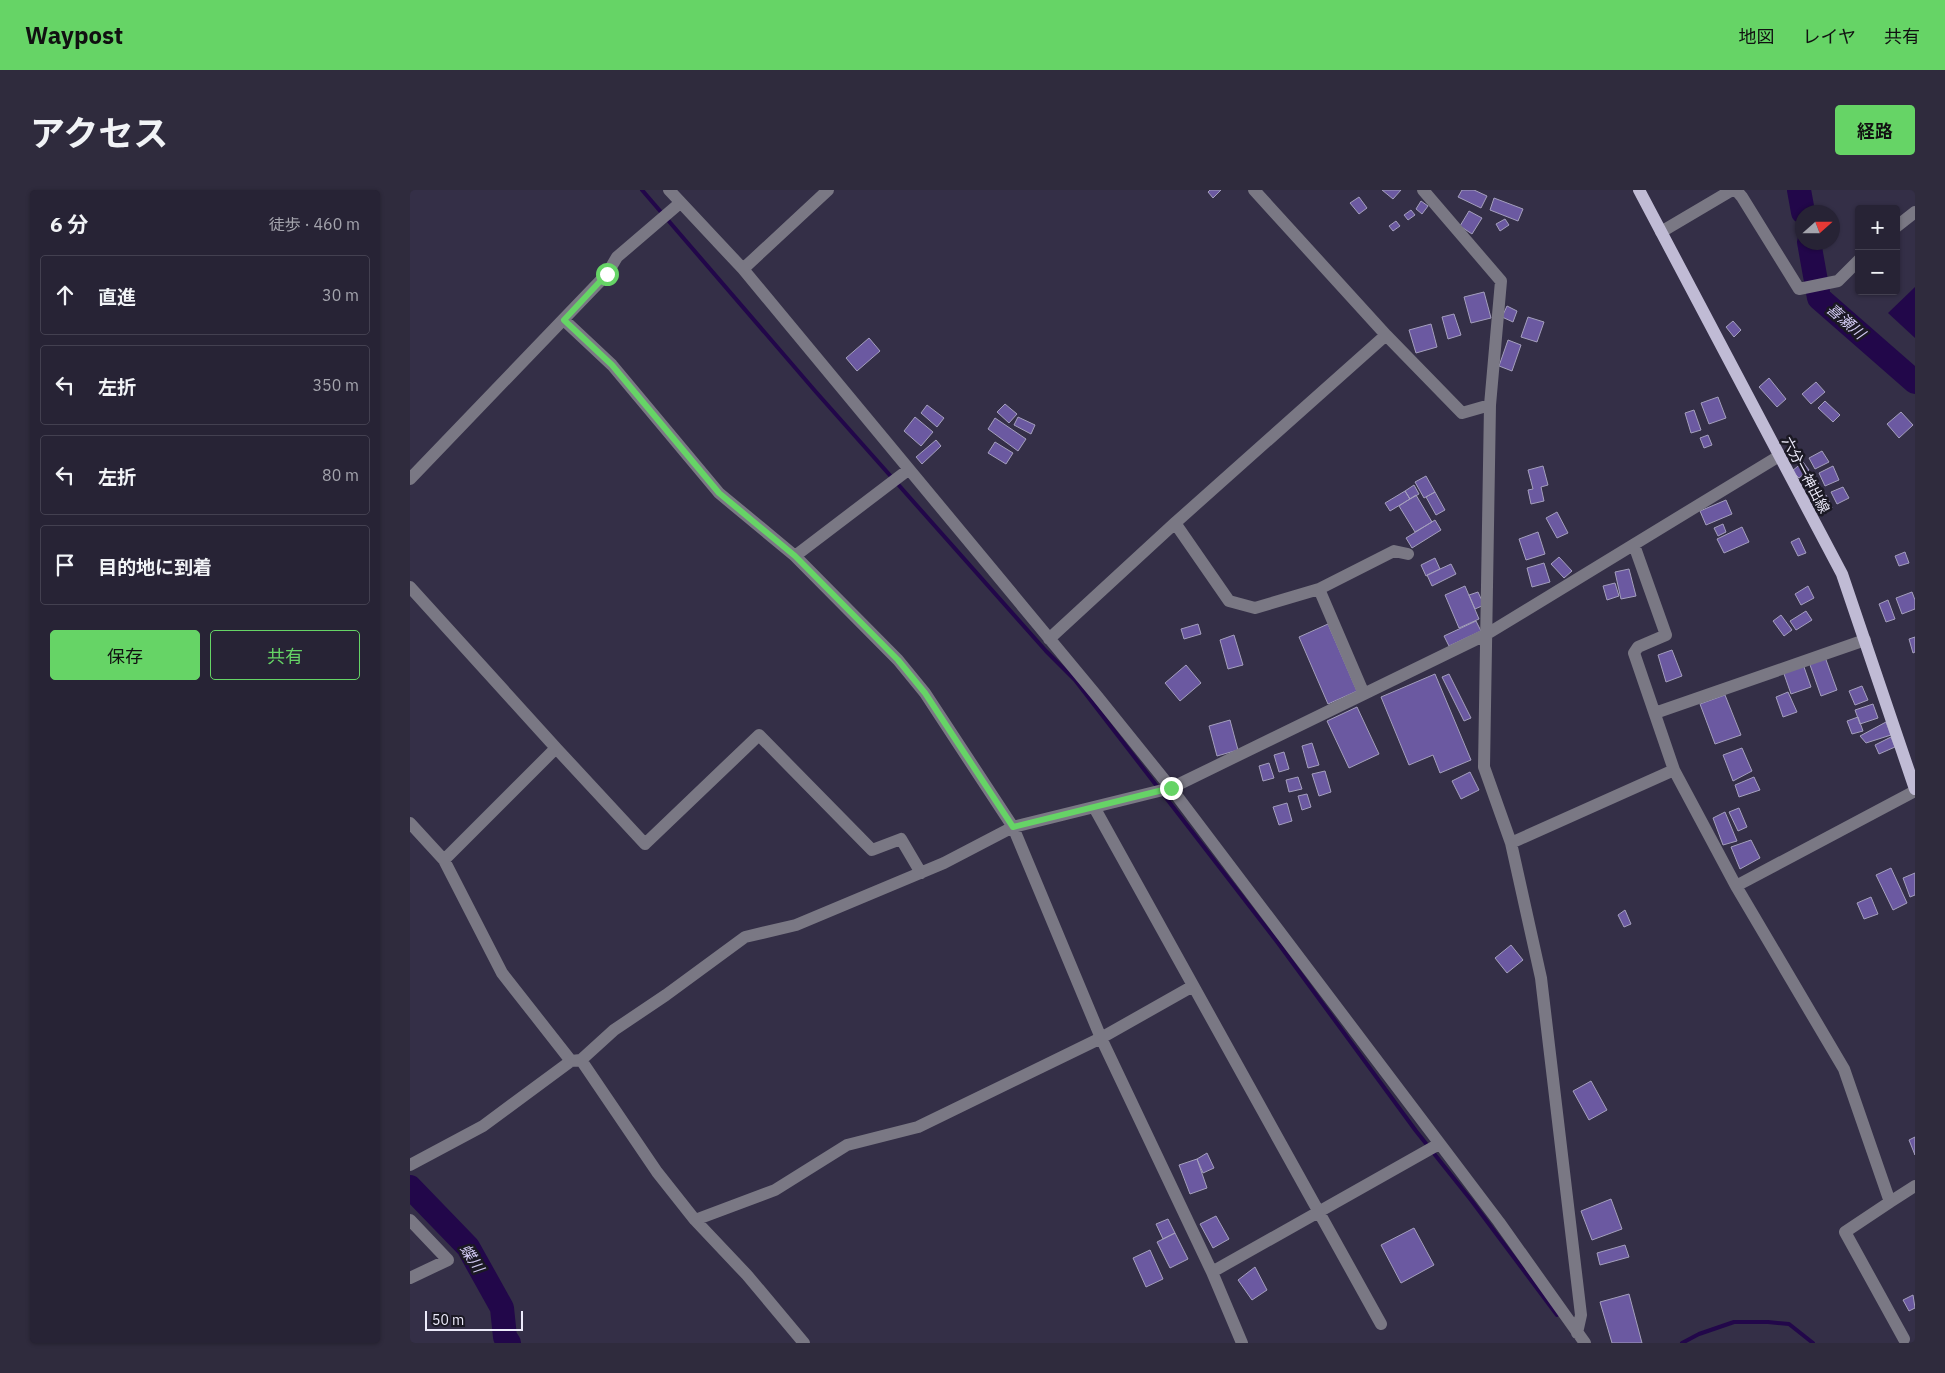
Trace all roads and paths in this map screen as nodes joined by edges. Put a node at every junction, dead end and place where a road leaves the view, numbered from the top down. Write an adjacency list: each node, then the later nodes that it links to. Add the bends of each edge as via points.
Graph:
1 (669, 190): 7 (street)
2 (828, 190): 12 (street)
3 (1254, 190): 14 (street)
4 (1422, 190): 15 (street, via 1501,282)
5 (1639, 190): 10 (main road, 六分一神出線)
6 (1734, 190): 10 (street); 11 (street, via 1742,197 1799,289 1838,281)
7 (680, 202): 12 (street); 13 (street, via 617,257 607,274)
8 (1915, 212): 9 (street)
9 (1900, 225)
10 (1661, 232): 16 (main road, 六分一神出線)
11 (1855, 264)
12 (742, 270): 17 (street)
13 (564, 320): 18 (street); 22 (street, via 612,365 719,493)
14 (1386, 335): 15 (street, via 1462,413); 19 (street)
15 (1490, 405): 25 (street)
16 (1779, 456): 20 (street); 27 (main road, 六分一神出線, via 1842,574)
17 (908, 470): 22 (street); 26 (street)
18 (410, 479)
19 (1175, 523): 24 (street, via 1229,601 1255,608); 26 (street)
20 (1634, 545): 25 (street); 29 (street, via 1666,636 1638,646 1634,653)
21 (1408, 554): 24 (street, via 1394,551)
22 (795, 556): 36 (street, via 898,660 925,693)
23 (410, 587): 30 (street)
24 (1319, 589): 28 (street)
25 (1487, 634): 28 (street); 37 (street, via 1484,767)
26 (1049, 639): 32 (street)
27 (1865, 640): 29 (street); 33 (main road, 六分一神出線)
28 (1364, 694): 32 (street)
29 (1655, 713): 31 (street)
30 (556, 748): 38 (street); 39 (street, via 645,844 758,735 872,850 901,839)
31 (1674, 770): 37 (street); 40 (street)
32 (1171, 788): 34 (street); 44 (street)
33 (1915, 790): 40 (street)
34 (1094, 807): 36 (street); 41 (street)
35 (410, 823): 38 (street)
36 (1013, 827): 39 (street); 42 (street)
37 (1511, 843): 54 (street, via 1541,978 1582,1315)
38 (444, 860): 43 (street, via 502,973)
39 (921, 873): 43 (street, via 796,925 745,937)
40 (1736, 886): 47 (street, via 1844,1070)
41 (1193, 986): 42 (street); 48 (street)
42 (1101, 1038): 50 (street, via 918,1127 847,1145 776,1190); 51 (street)
43 (576, 1060): 45 (street, via 483,1126); 50 (street)
44 (1438, 1144): 48 (street); 54 (street, via 1499,1222)
45 (410, 1165)
46 (1915, 1186): 47 (street)
47 (1890, 1202): 55 (street, via 1845,1232)
48 (1319, 1213): 51 (street); 53 (street)
49 (410, 1220): 52 (street, via 448,1260)
50 (695, 1220): 56 (street)
51 (1212, 1272): 57 (street)
52 (410, 1278)
53 (1381, 1324)
54 (1581, 1338)
55 (1904, 1339)
56 (804, 1343)
57 (1242, 1343)

